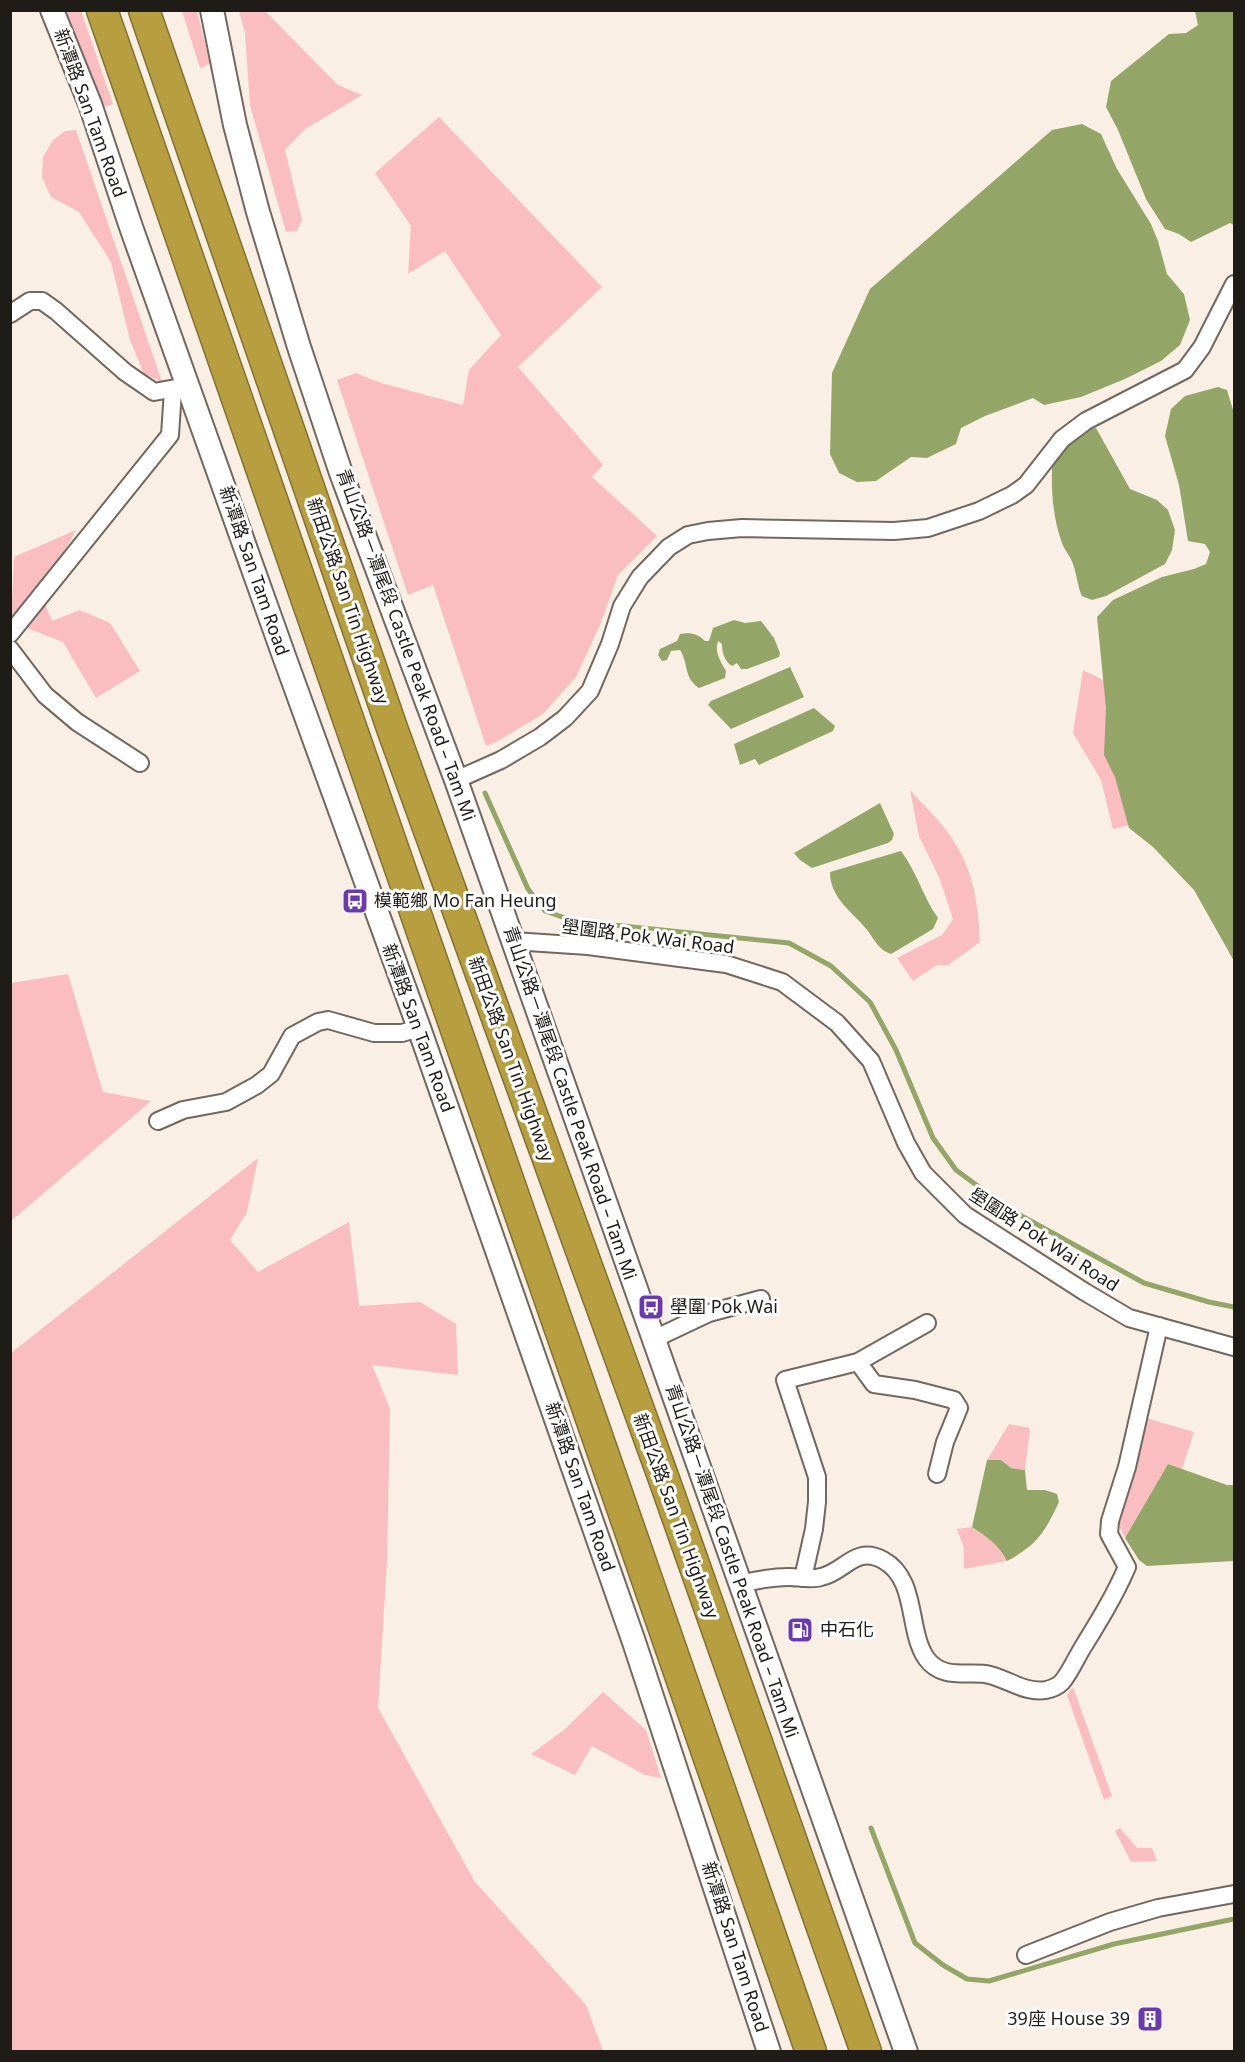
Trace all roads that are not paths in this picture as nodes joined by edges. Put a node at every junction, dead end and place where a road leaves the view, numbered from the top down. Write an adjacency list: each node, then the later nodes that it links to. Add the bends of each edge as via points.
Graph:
1 (52, 10): 7 (street, 新潭路 San Tam Road, via 83,85)
2 (102, 10): 27 (highway)
3 (144, 10): 28 (highway, 新田公路 San Tin Highway, via 393,731)
4 (212, 10): 11 (street, 青山公路－潭尾段 Castle Peak Road – Tam Mi, via 235,125 300,347 341,473)
5 (1234, 284): 11 (street, via 1202,347 1185,370 1086,421 1062,439 1026,484 980,511 928,528 894,531 708,531 669,547 640,577 622,606 590,691 540,737)
6 (10, 314): 7 (street, via 30,301 42,301 154,392)
7 (180, 387): 8 (street, via 170,435); 13 (street, 新潭路 San Tam Road, via 284,656)
8 (10, 634)
9 (10, 649): 10 (street, via 45,695 77,722)
10 (140, 763)
11 (456, 780): 12 (street, 青山公路－潭尾段 Castle Peak Road – Tam Mi)
12 (513, 941): 17 (street, 壆圍路 Pok Wai Road, via 588,946 726,964 782,982 837,1023 871,1061 923,1173 965,1215 1129,1318); 18 (street, 青山公路－潭尾段 Castle Peak Road – Tam Mi)
13 (419, 1028): 14 (street, via 402,1033 375,1033 328,1020 318,1022 292,1036 272,1074 256,1085 226,1102 183,1110); 26 (street, 新潭路 San Tam Road, via 634,1642)
14 (158, 1121)
15 (761, 1299): 18 (street, via 709,1314)
16 (927, 1323): 20 (street)
17 (1158, 1326): 19 (street, 壆圍路 Pok Wai Road); 22 (street, via 1127,1467 1109,1527 1127,1567 1118,1590 1060,1684 1035,1690 1000,1677 951,1674 932,1665 921,1647 901,1578 883,1560 868,1555 855,1557 829,1575)
18 (654, 1339): 23 (street, 青山公路－潭尾段 Castle Peak Road – Tam Mi)
19 (1234, 1347)
20 (858, 1362): 21 (street, via 874,1384 954,1400 959,1408); 22 (street, via 785,1380 817,1477 814,1529)
21 (937, 1474)
22 (803, 1578): 23 (street, via 769,1578)
23 (740, 1584): 29 (street, 青山公路－潭尾段 Castle Peak Road – Tam Mi)
24 (1234, 1894): 25 (street, via 1158,1908 1110,1922)
25 (1026, 1955)
26 (770, 2052)
27 (812, 2052)
28 (866, 2052)
29 (906, 2052)

